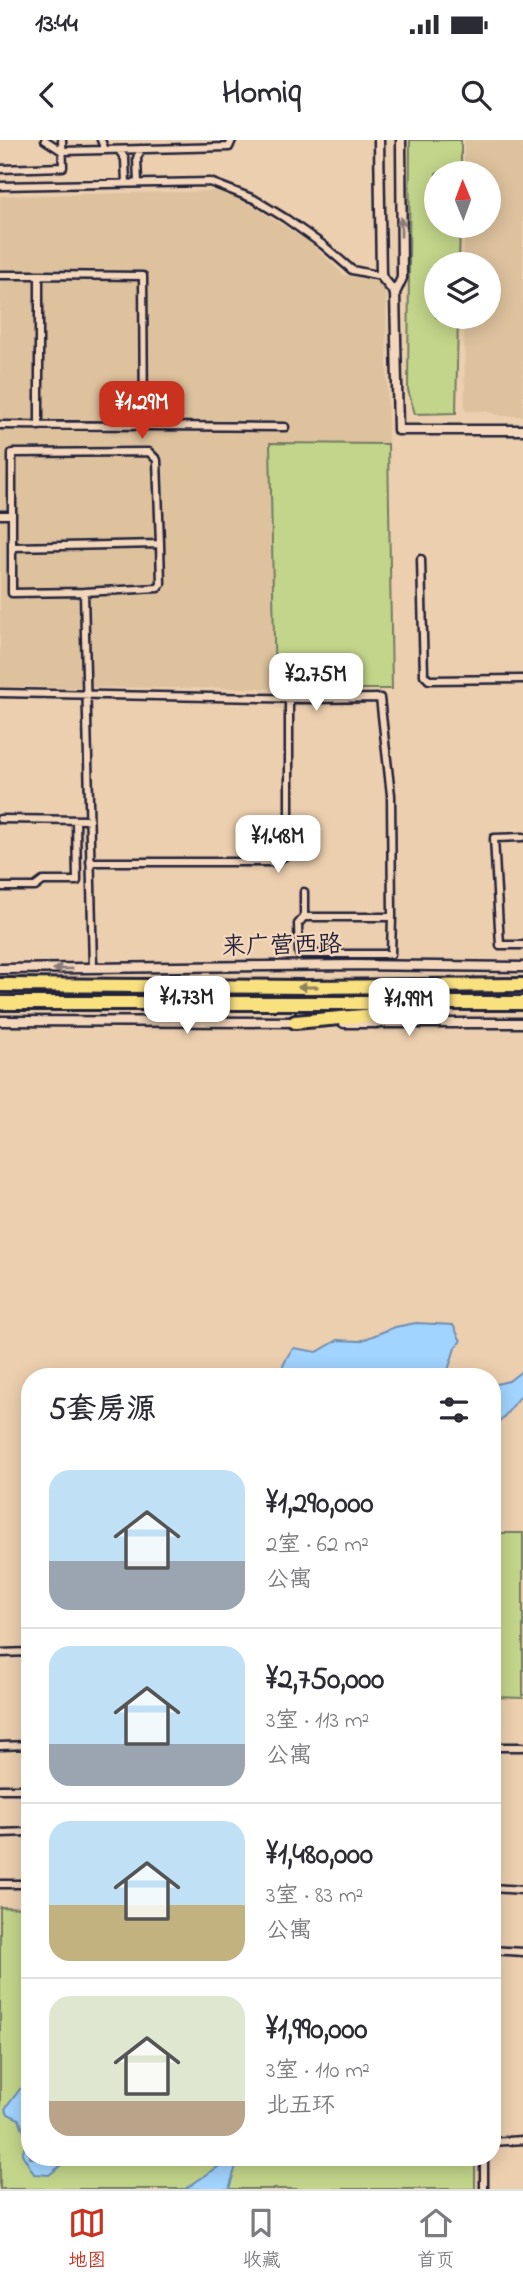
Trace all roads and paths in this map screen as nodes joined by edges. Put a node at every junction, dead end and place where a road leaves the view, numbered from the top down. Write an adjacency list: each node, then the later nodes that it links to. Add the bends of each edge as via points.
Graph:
1 (45, 140): 13 (street)
2 (62, 140): 13 (street)
3 (101, 140): 11 (street)
4 (156, 140): 10 (street)
5 (232, 140): 8 (street, via 229,147)
6 (379, 140): 20 (street)
7 (401, 140): 21 (street, one-way to 7, via 402,278)
8 (195, 144): 10 (street)
9 (141, 149): 10 (street); 12 (street); 16 (street)
10 (153, 149)
11 (105, 150): 12 (street); 13 (street)
12 (119, 150): 15 (street, via 125,159)
13 (62, 151): 14 (street, via 63,167)
14 (0, 169)
15 (126, 183): 16 (street); 17 (street)
16 (138, 183): 20 (street, via 210,183 254,199 314,238 352,270)
17 (0, 186)
18 (0, 275): 19 (street)
19 (39, 275): 23 (street); 24 (street, via 143,276)
20 (381, 276): 21 (street)
21 (394, 293): 26 (street, via 398,430)
22 (0, 425): 23 (street)
23 (39, 426): 24 (street)
24 (144, 427): 25 (street)
25 (285, 427)
26 (523, 430)
27 (0, 515): 28 (street)
28 (12, 515): 29 (street, via 12,453 149,452 158,460); 30 (street)
29 (160, 544): 30 (street); 32 (street, via 158,589)
30 (12, 547): 32 (street, via 12,593)
31 (421, 559): 33 (street, via 424,675 429,680)
32 (84, 592): 35 (street)
33 (523, 679)
34 (0, 693): 35 (street)
35 (85, 694): 36 (street); 39 (street)
36 (289, 699): 41 (street, via 289,845 285,856 274,862); 47 (street, via 380,698 391,795)
37 (0, 819): 38 (street)
38 (76, 820): 39 (street); 42 (street)
39 (88, 820): 41 (street)
40 (523, 837): 48 (street, via 494,838 500,945)
41 (90, 862): 43 (street)
42 (77, 881): 43 (street); 44 (street)
43 (90, 881): 52 (street)
44 (0, 887)
45 (304, 892): 46 (street)
46 (304, 918): 47 (street); 49 (street, via 298,924 299,954)
47 (392, 918): 49 (street, via 391,954)
48 (523, 945)
49 (339, 954): 50 (street)
50 (339, 965): 51 (street, 来广营西路); 52 (street, 来广营西路)
51 (523, 967)
52 (93, 968): 53 (street, 来广营西路, one-way to 53)
53 (0, 969)
54 (0, 985): 55 (highway, one-way to 54)
55 (523, 985)
56 (0, 1003): 57 (highway)
57 (494, 1003): 58 (highway); 60 (highway)
58 (523, 1003)
59 (0, 1021): 60 (street)
60 (295, 1022): 61 (street)
61 (523, 1023)
62 (21, 1652): 63 (street)
63 (0, 1653)
64 (21, 1745): 65 (street)
65 (0, 1746)
66 (501, 1747): 67 (street)
67 (523, 1747)
68 (21, 1788): 69 (street)
69 (0, 1789)
70 (21, 1832): 71 (street)
71 (0, 1833)
72 (0, 1884): 73 (street)
73 (21, 1884)
74 (501, 1889): 75 (street)
75 (523, 1891)
76 (501, 1951): 77 (street)
77 (523, 1952)
78 (523, 2140): 79 (street)
79 (501, 2141)
80 (484, 2166): 81 (street)
81 (484, 2189)

